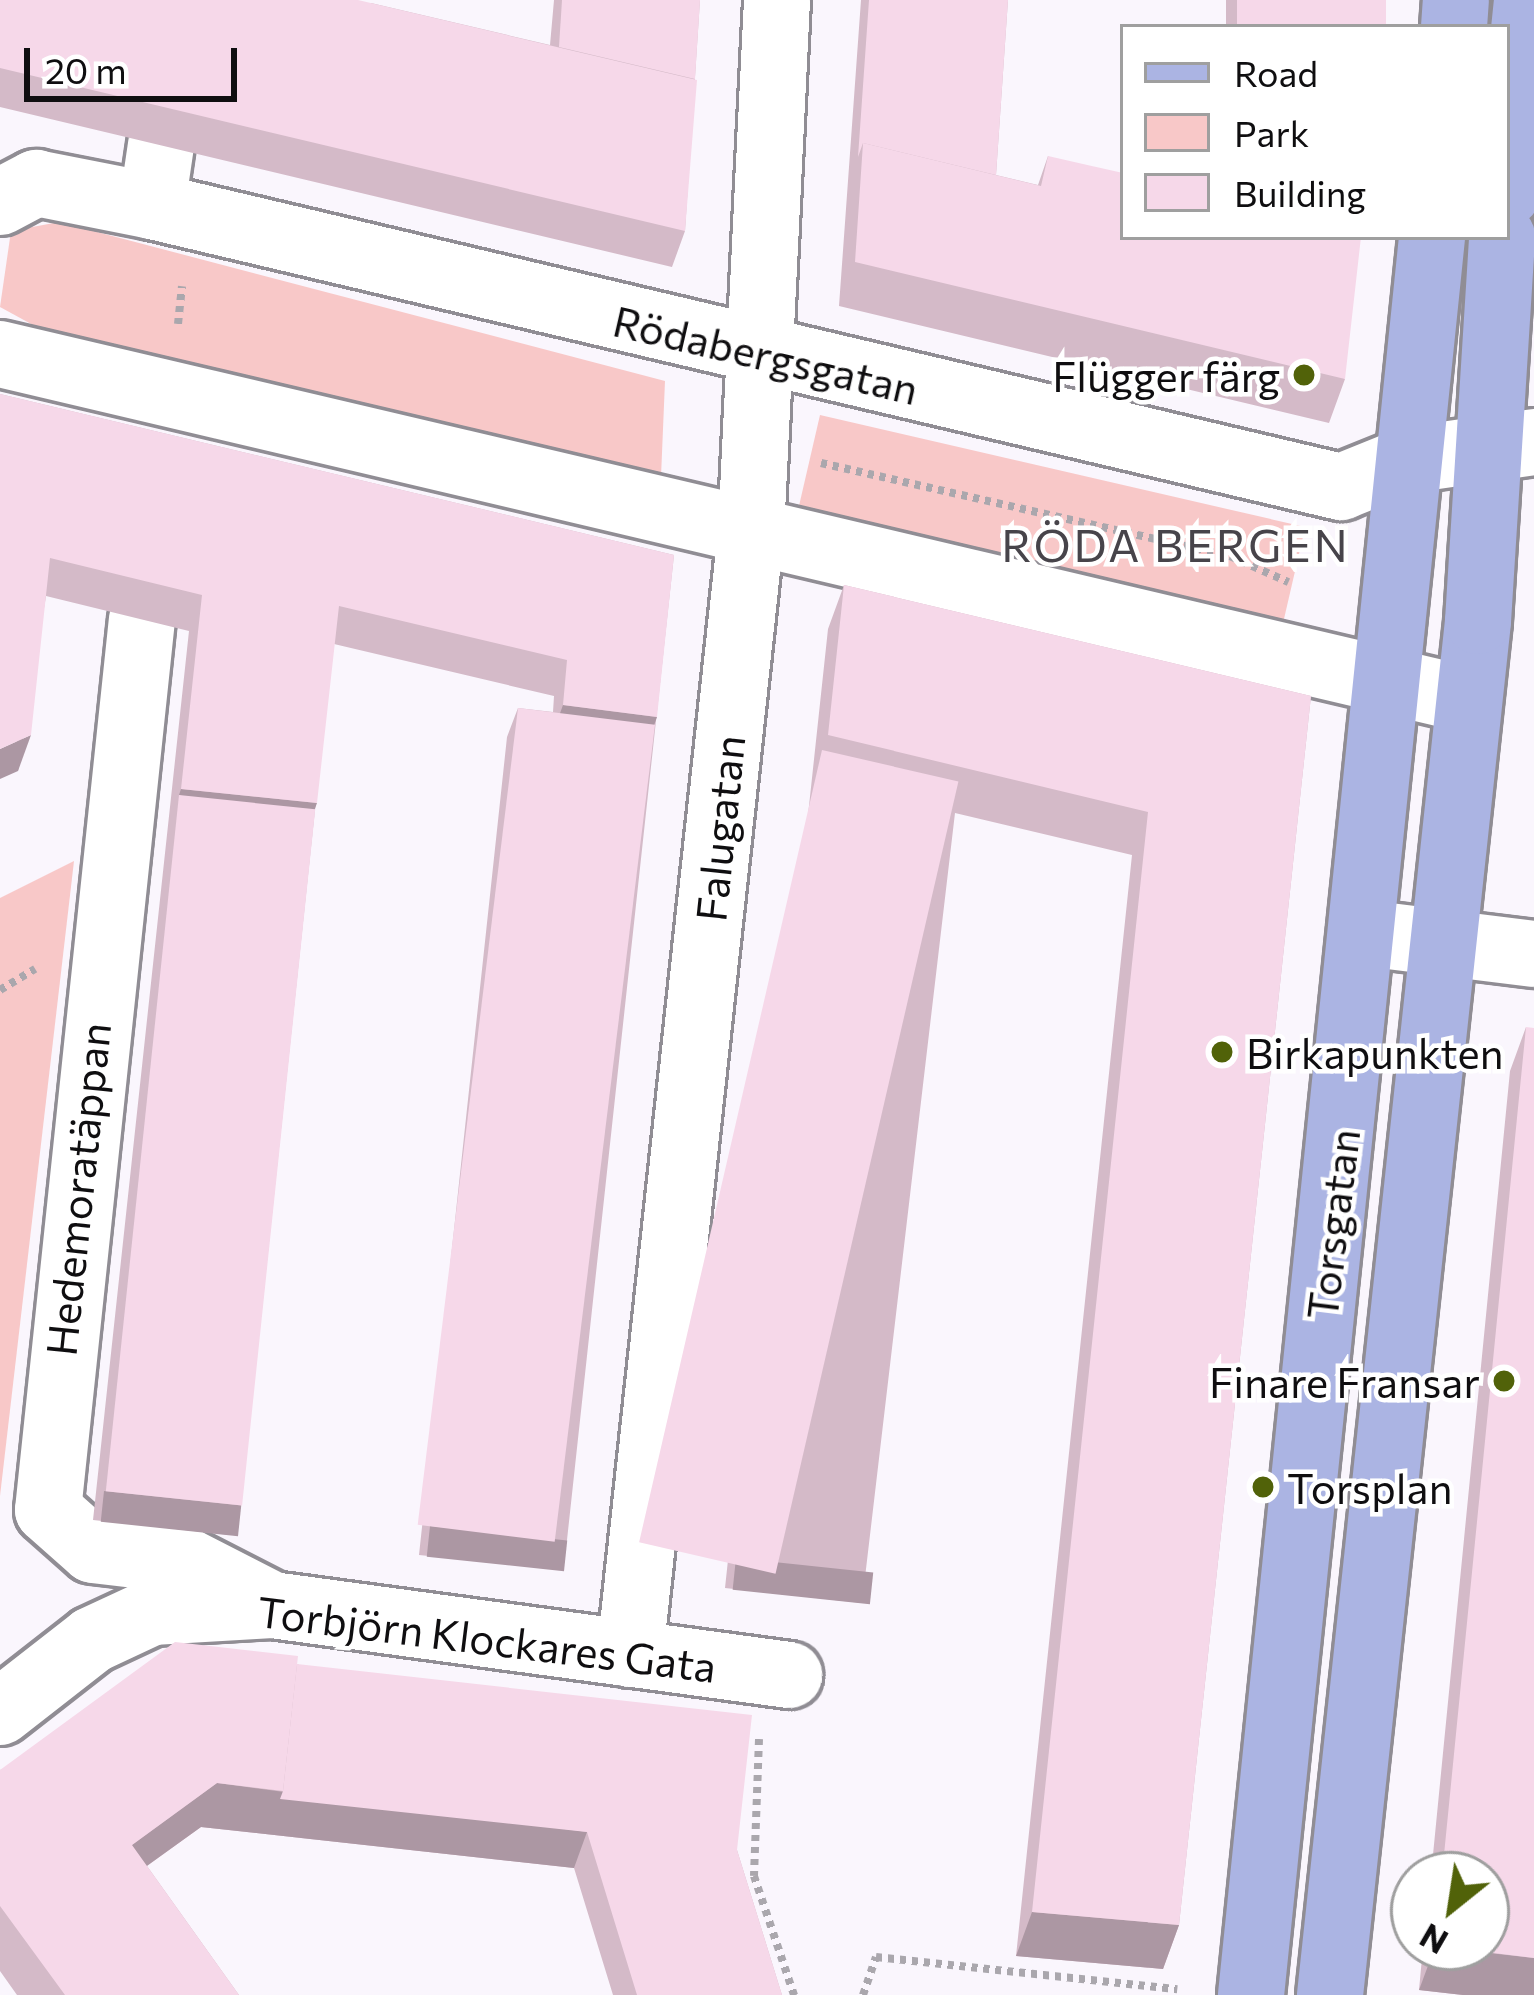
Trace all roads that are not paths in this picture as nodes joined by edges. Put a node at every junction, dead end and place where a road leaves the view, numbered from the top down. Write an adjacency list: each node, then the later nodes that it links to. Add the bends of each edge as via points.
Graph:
1 (777, 0): 7 (street, Falugatan)
2 (1527, 0): 3 (main road)
3 (1510, 165)
4 (0, 202): 7 (street, Rödabergsgatan, via 36,183 157,176)
5 (1432, 240): 12 (main road, Torsgatan)
6 (1502, 240): 10 (main road, Torsgatan)
7 (753, 352): 12 (street, Rödabergsgatan, via 1341,487); 13 (street, Falugatan)
8 (0, 354): 9 (street)
9 (174, 366): 11 (street); 13 (street)
10 (1513, 444): 12 (street, Rödabergsgatan); 16 (main road, Torsgatan)
11 (162, 458)
12 (1408, 460): 15 (main road, Torsgatan)
13 (752, 532): 15 (street); 21 (street, Falugatan)
14 (142, 619): 20 (street, Hedemoratäppan, via 48,1510 94,1550 186,1561)
15 (1390, 686): 16 (street); 17 (main road, Torsgatan)
16 (1469, 700): 18 (main road, Torsgatan)
17 (1366, 933): 18 (street); 24 (main road, Torsgatan)
18 (1445, 943): 19 (street); 25 (main road, Torsgatan)
19 (1534, 954)
20 (272, 1605): 21 (street, Torbjörn Klockares Gata); 23 (street, Torbjörn Klockares Gata, via 152,1612 92,1640)
21 (630, 1654): 22 (street, Torbjörn Klockares Gata)
22 (789, 1675)
23 (0, 1712)
24 (1251, 1995)
25 (1330, 1995)

